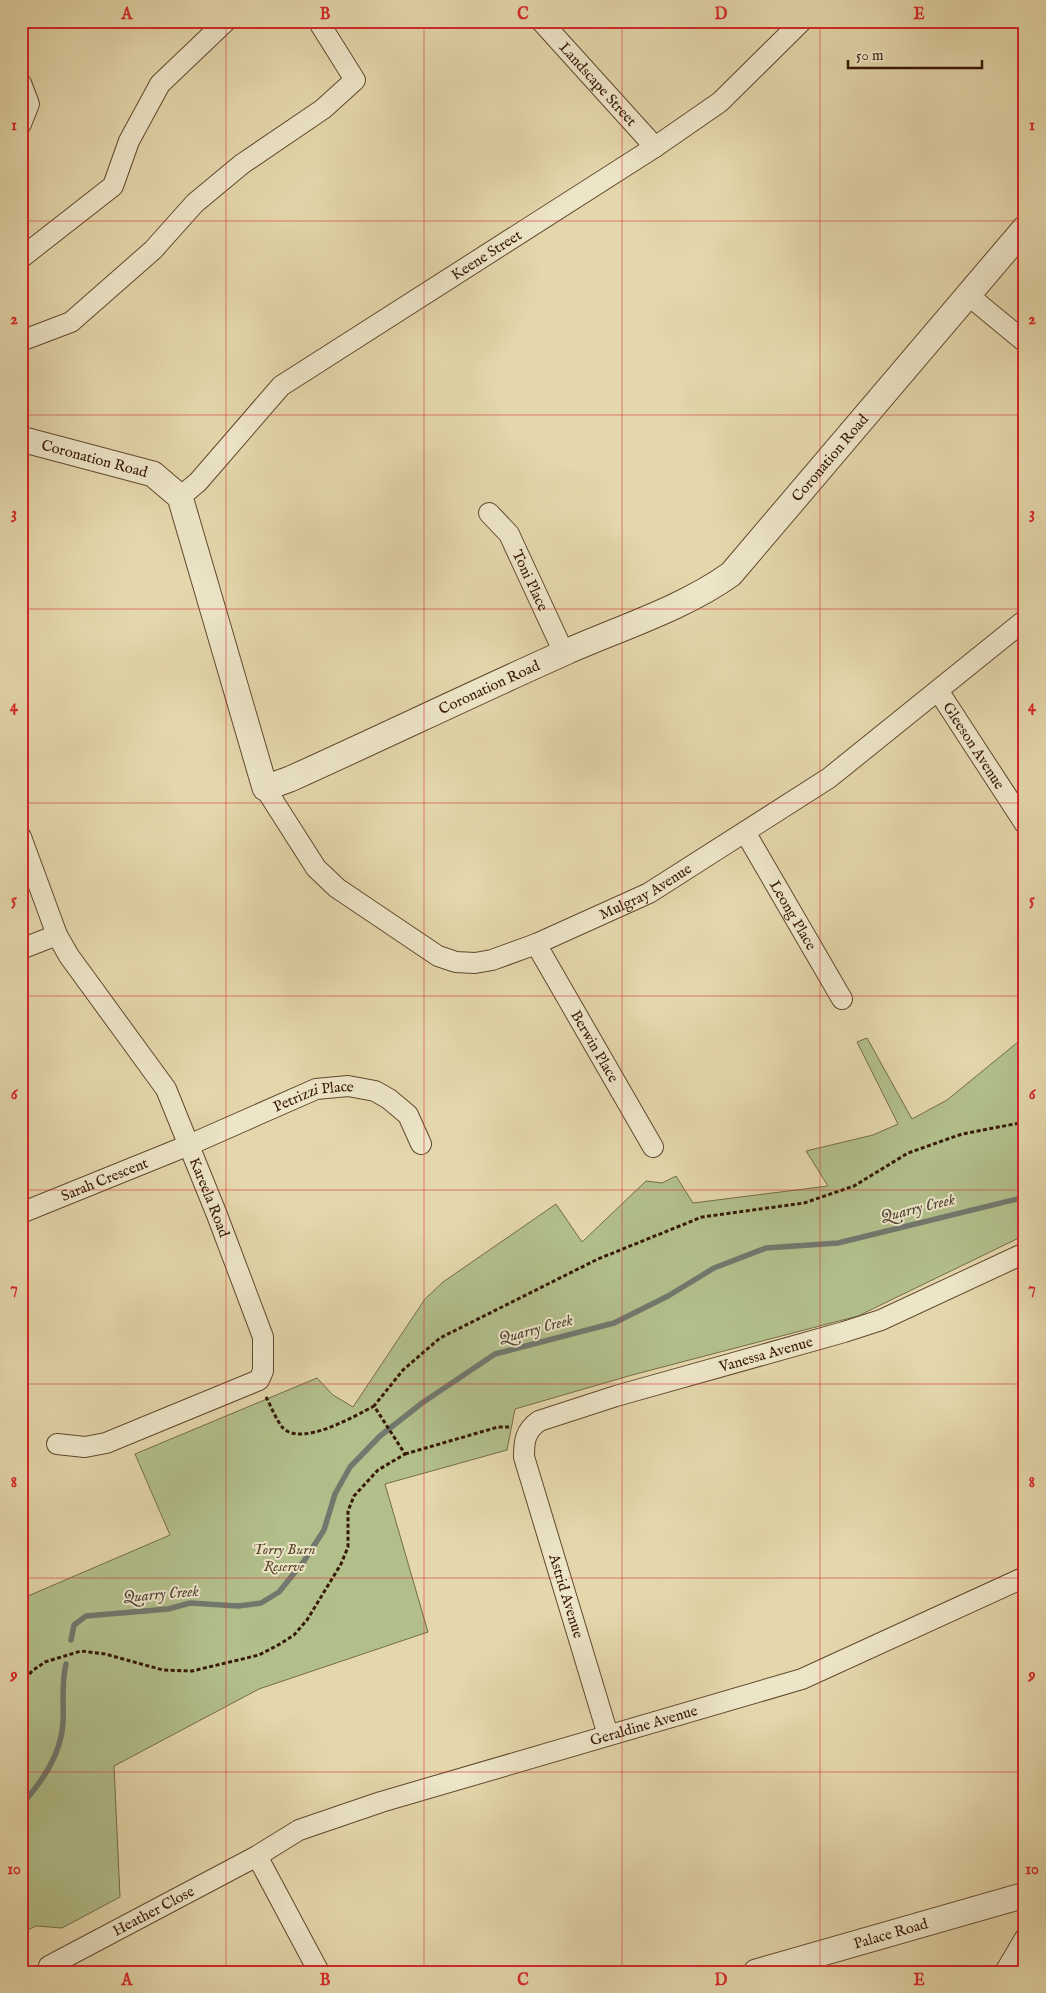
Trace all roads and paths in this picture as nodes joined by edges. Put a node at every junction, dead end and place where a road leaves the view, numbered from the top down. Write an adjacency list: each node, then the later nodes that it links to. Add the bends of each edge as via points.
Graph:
1 (226, 21): 9 (street, via 160,84 129,141 113,186)
2 (318, 21): 11 (street, via 355,80 322,109 242,164 195,203 153,250 71,322)
3 (542, 21): 7 (street, Landscape Street)
4 (802, 21): 7 (street, Keene Street, via 720,102)
5 (21, 83): 6 (street, via 29,104)
6 (21, 124)
7 (654, 147): 14 (street, Keene Street, via 293,377 271,396 198,482)
8 (1025, 228): 10 (street, Coronation Road)
9 (21, 258)
10 (968, 295): 12 (street); 17 (street, Coronation Road, via 731,574 706,590)
11 (21, 342)
12 (1025, 342)
13 (21, 439): 14 (street, Coronation Road, via 153,474)
14 (180, 497): 19 (street)
15 (489, 513): 17 (street, Toni Place, via 509,534)
16 (1025, 620): 18 (street, Mulgray Avenue)
17 (564, 653): 19 (street, Coronation Road)
18 (938, 692): 20 (street, Gleeson Avenue); 21 (street, Mulgray Avenue, via 829,778)
19 (265, 788): 24 (street, Mulgray Avenue, via 316,868 337,888 424,949 456,962 475,963)
20 (1025, 824)
21 (745, 832): 24 (street, Mulgray Avenue, via 649,893); 26 (street, Leong Place)
22 (21, 837): 23 (street, Kareela Road)
23 (57, 935): 25 (street); 29 (street, Kareela Road, via 166,1089)
24 (536, 944): 30 (street, Berwin Place)
25 (21, 950)
26 (842, 998)
27 (1025, 1122): 34 (path, via 962,1134 908,1153 854,1186 804,1203 702,1217 598,1259 440,1338 403,1370)
28 (421, 1144): 29 (street, Petrizzi Place, via 408,1115 389,1099 375,1091 348,1086 316,1089)
29 (189, 1145): 31 (street, Sarah Crescent); 33 (street, Kareela Road, via 263,1337 264,1362)
30 (653, 1147)
31 (21, 1213)
32 (1025, 1253): 35 (street, Vanessa Avenue, via 881,1320 616,1396 538,1421)
33 (260, 1380): 34 (path, via 263,1393 284,1428 297,1434 331,1427); 36 (street, via 106,1443 85,1448)
34 (374, 1406): 37 (path)
35 (529, 1428): 37 (path, via 498,1426); 40 (street, Astrid Avenue, via 524,1442 524,1457)
36 (57, 1444)
37 (405, 1454): 39 (path, via 378,1470 354,1496 348,1511 348,1547 341,1564 307,1620 294,1635 280,1644 259,1655 192,1671 162,1670 105,1654 81,1651 45,1662)
38 (1025, 1577): 40 (street, Geraldine Avenue, via 802,1680)
39 (21, 1684)
40 (608, 1734): 41 (street, Geraldine Avenue, via 299,1830)
41 (256, 1856): 44 (street, Heather Close); 45 (street)
42 (1025, 1895): 46 (street, Palace Road)
43 (1025, 1938): 47 (street)
44 (49, 1966)
45 (319, 1972)
46 (756, 1972)
47 (1005, 1972)

